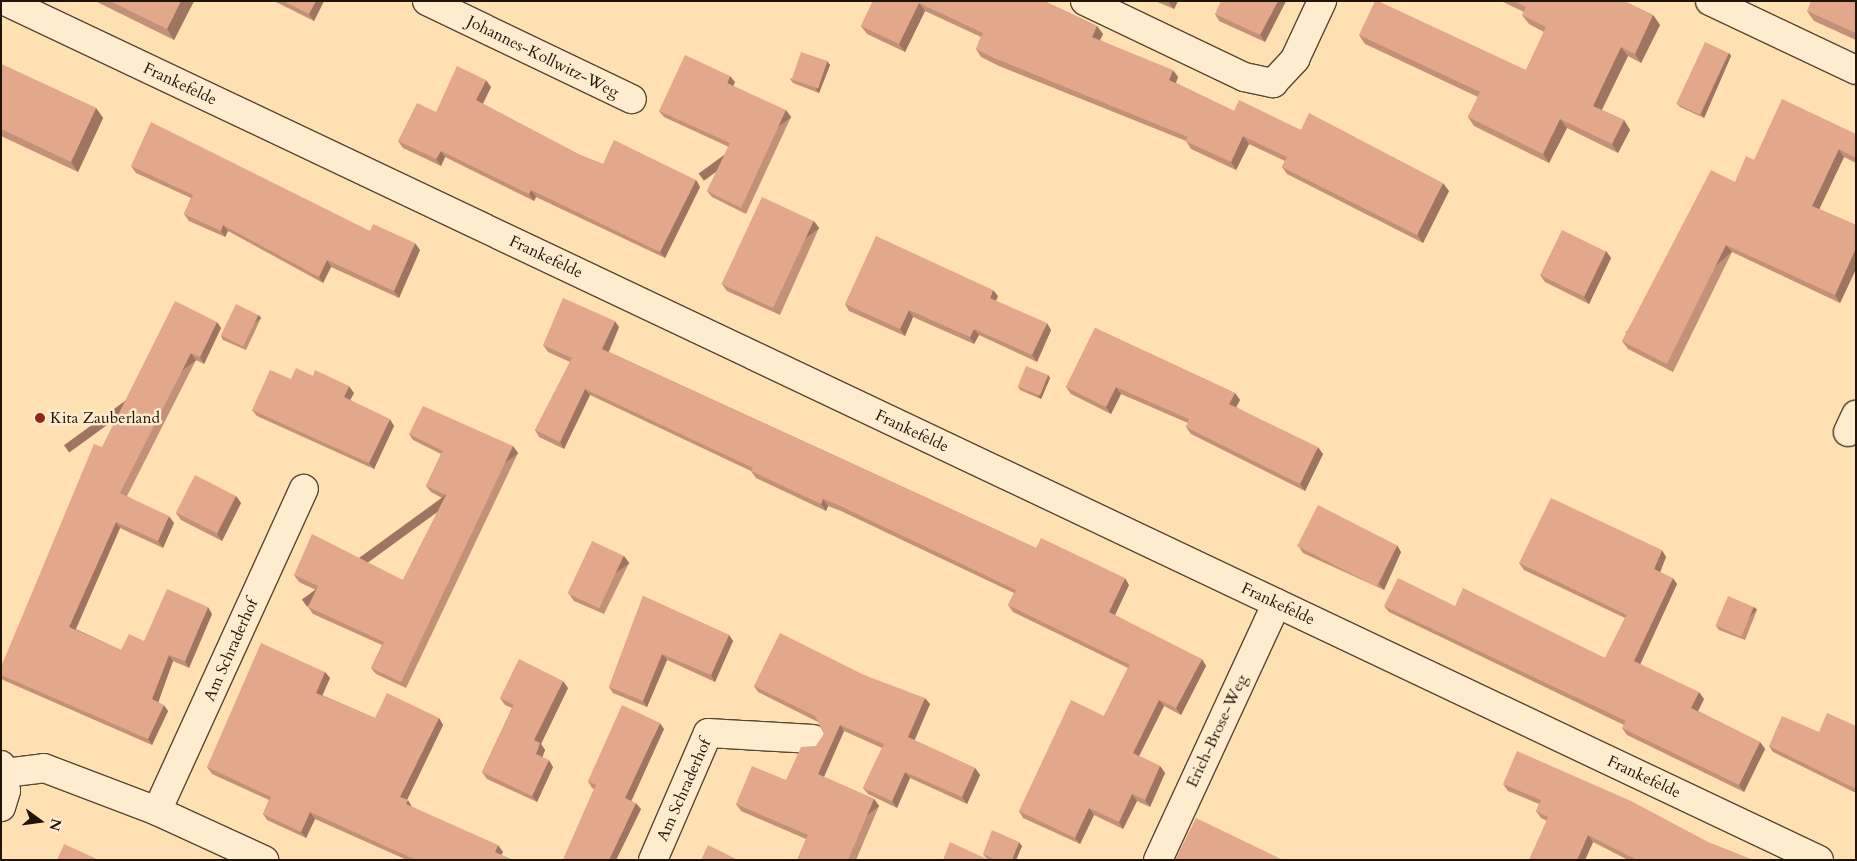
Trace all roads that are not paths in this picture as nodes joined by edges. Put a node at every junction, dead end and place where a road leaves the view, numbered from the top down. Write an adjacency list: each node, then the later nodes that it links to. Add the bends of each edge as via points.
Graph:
1 (5, 1): 9 (street, Frankefelde)
2 (427, 1): 7 (street, Johannes-Kollwitz-Weg)
3 (1085, 1): 4 (street, via 1244,77 1273,83 1295,59)
4 (1322, 1)
5 (1710, 1): 6 (street)
6 (1856, 70)
7 (632, 99)
8 (304, 489): 13 (street, Am Schraderhof)
9 (1277, 603): 16 (street, Erich-Brose-Weg); 17 (street, Frankefelde)
10 (813, 739): 15 (street, Am Schraderhof, via 708,733)
11 (3, 769): 12 (street); 13 (street, via 44,768)
12 (1, 807)
13 (157, 811): 14 (street)
14 (255, 858)
15 (653, 860)
16 (1158, 860)
17 (1819, 860)

